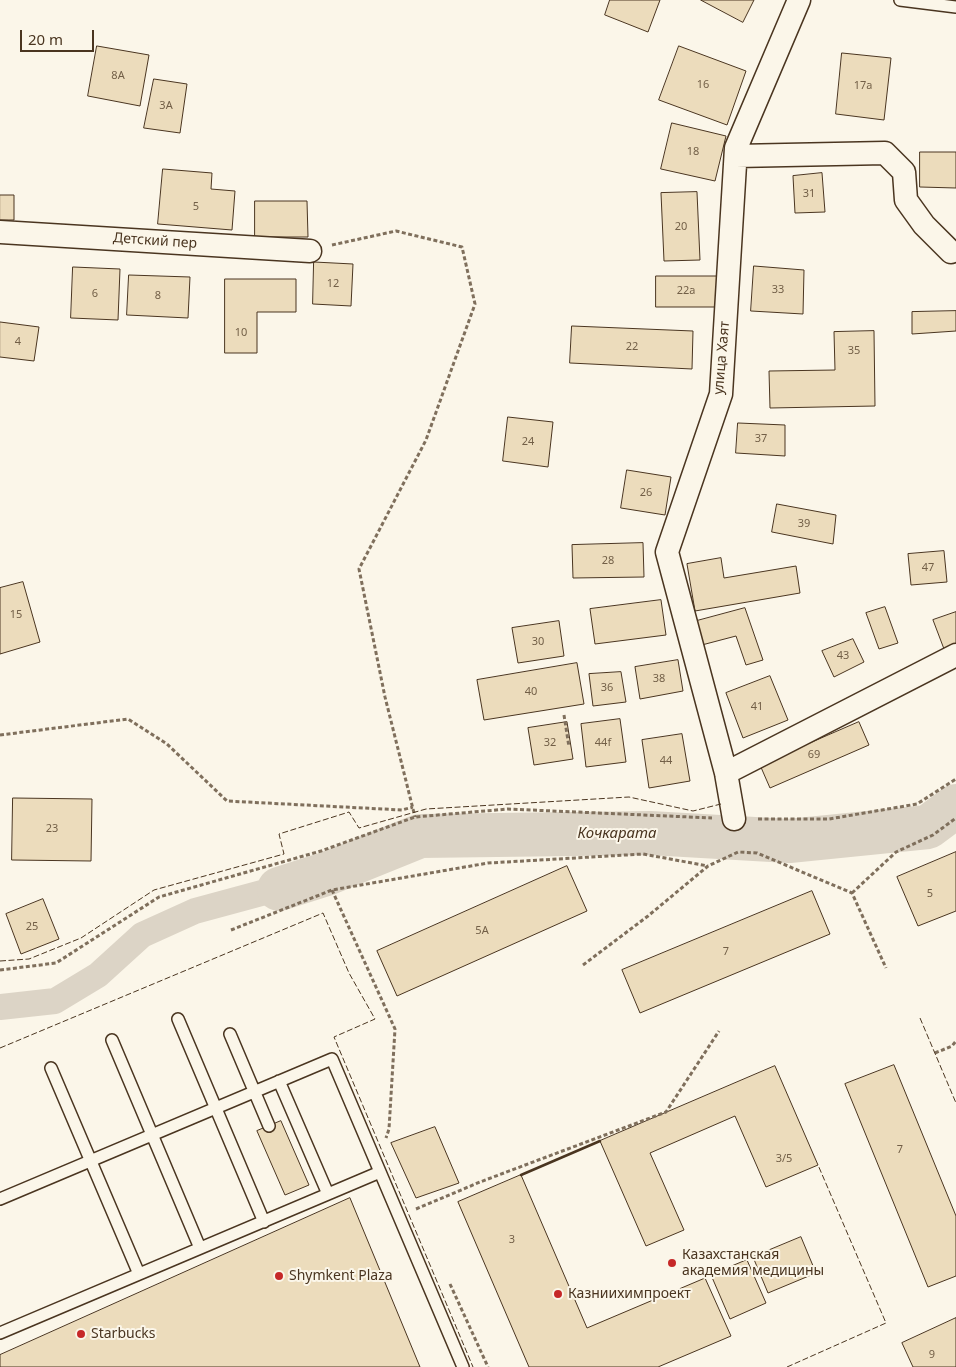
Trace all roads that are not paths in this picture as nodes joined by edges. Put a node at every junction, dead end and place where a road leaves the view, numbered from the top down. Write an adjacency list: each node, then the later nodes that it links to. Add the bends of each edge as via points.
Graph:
1 (799, 0): 4 (street, улица Хаят, via 736,148)
2 (900, 0): 3 (lane)
3 (956, 7)
4 (736, 156): 7 (street, via 885,153 904,172 906,200 924,225); 9 (street, улица Хаят, via 722,394 667,552)
5 (0, 232): 6 (street, Детский пер)
6 (310, 251)
7 (951, 252)
8 (956, 655): 9 (street)
9 (726, 773): 10 (street, улица Хаят)
10 (734, 820)
11 (178, 1019): 17 (lane)
12 (230, 1034): 16 (lane)
13 (112, 1040): 19 (lane)
14 (51, 1068): 20 (lane)
15 (280, 1081): 16 (lane); 21 (lane, via 332,1059); 22 (lane)
16 (254, 1091): 17 (lane); 18 (lane)
17 (215, 1108): 19 (lane); 24 (lane)
18 (269, 1126)
19 (152, 1135): 20 (lane); 25 (lane)
20 (90, 1160): 23 (lane); 26 (lane)
21 (380, 1172): 22 (lane); 28 (lane)
22 (328, 1194): 24 (lane)
23 (0, 1199)
24 (264, 1222): 25 (lane)
25 (200, 1248): 26 (lane)
26 (139, 1274): 27 (lane)
27 (0, 1333)
28 (463, 1367)

